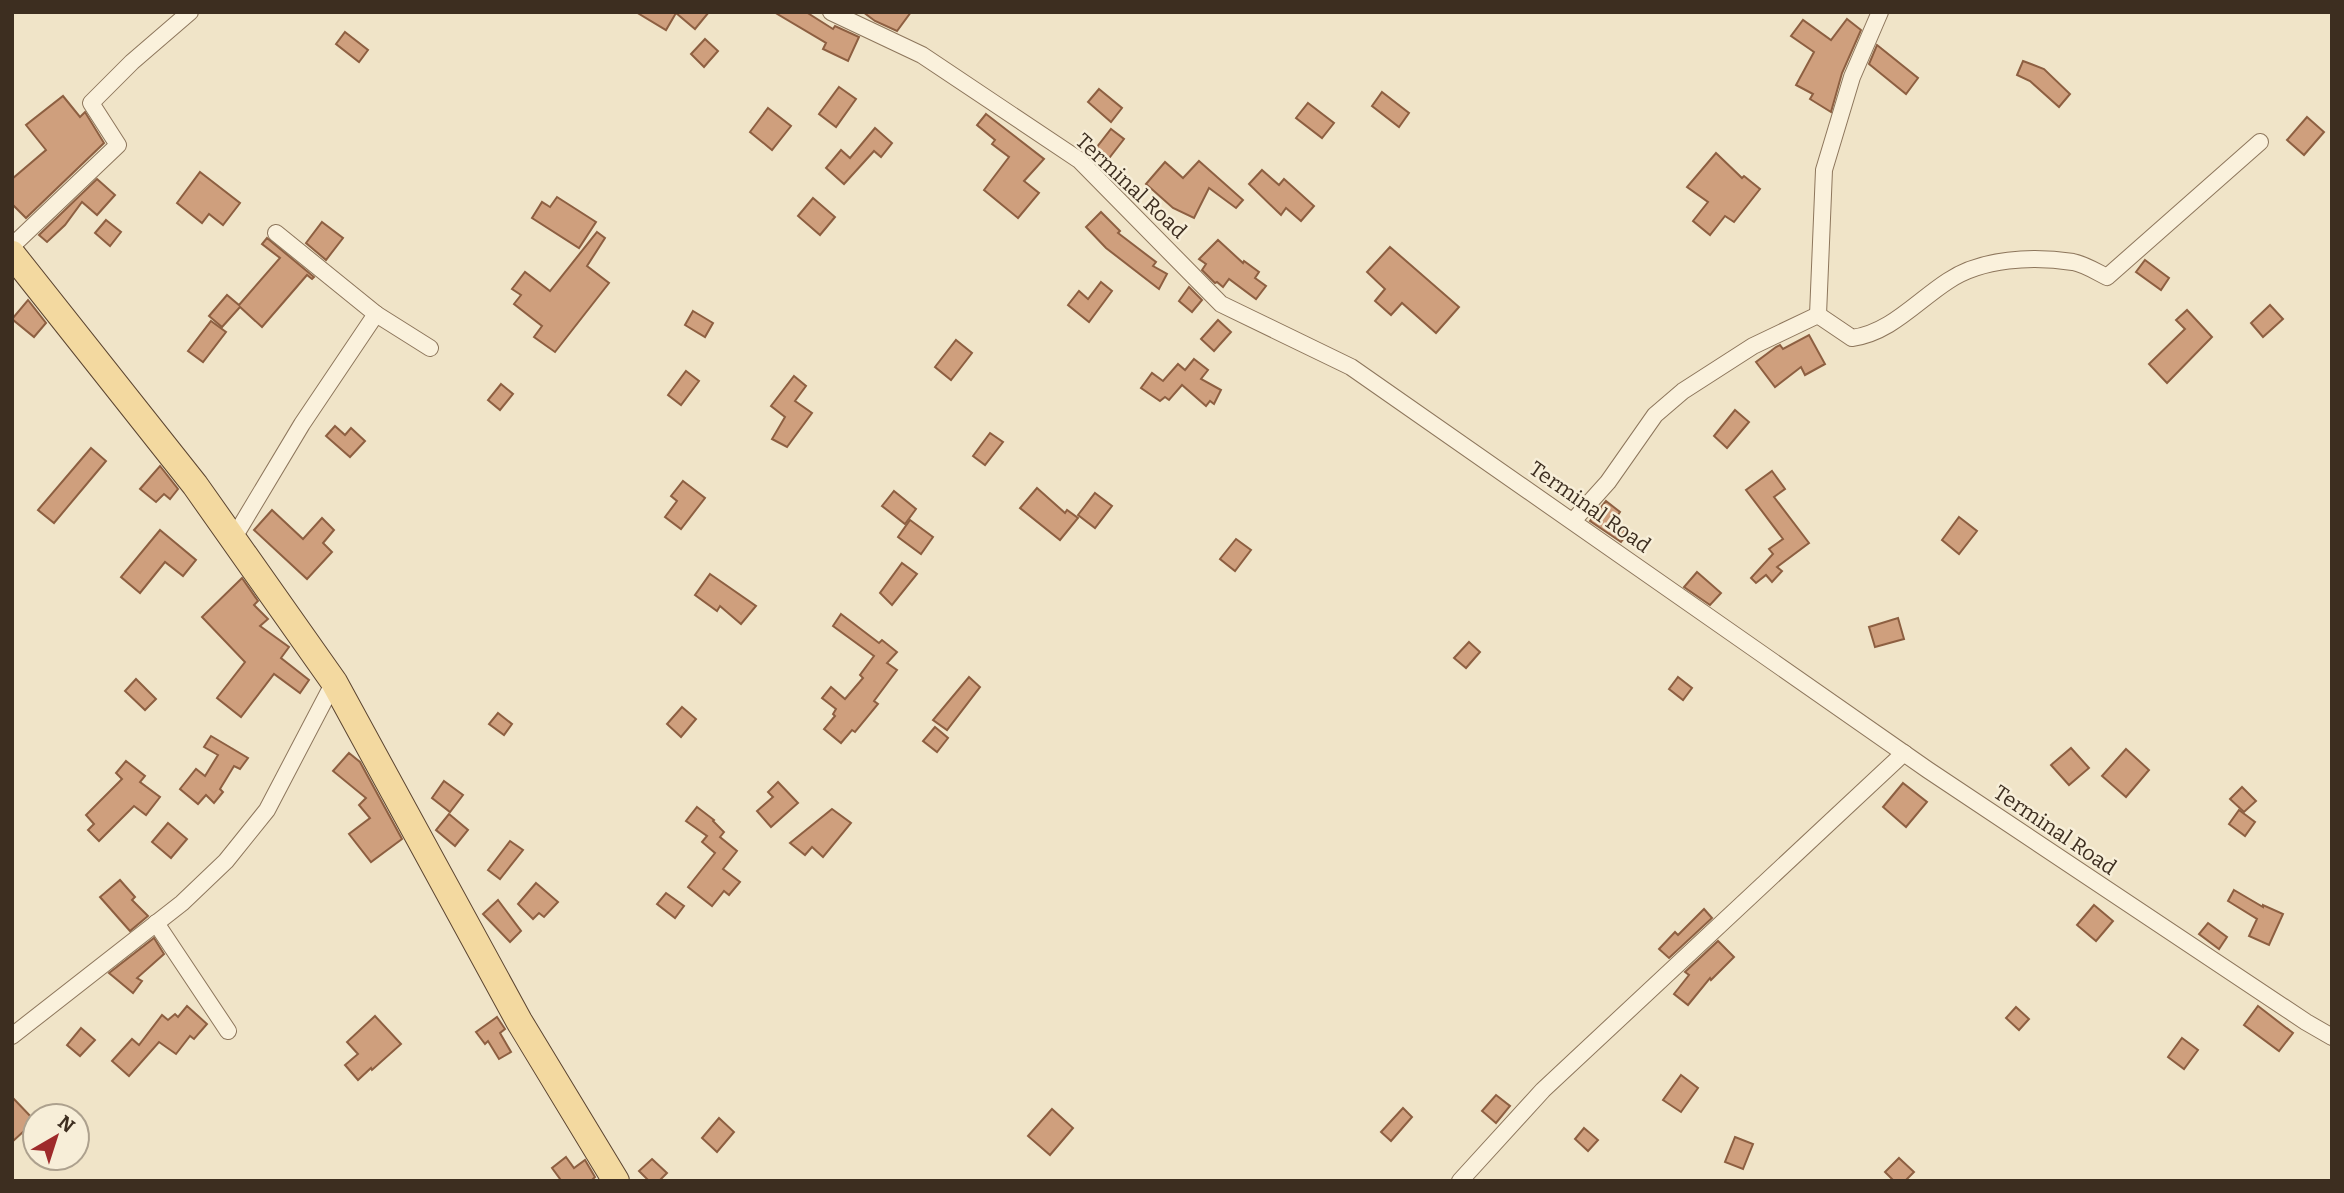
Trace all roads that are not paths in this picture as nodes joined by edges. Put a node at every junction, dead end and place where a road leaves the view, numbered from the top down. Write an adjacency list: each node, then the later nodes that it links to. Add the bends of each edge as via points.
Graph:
1 (190, 12): 6 (street, via 91,103 118,145)
2 (831, 12): 11 (street, Terminal Road, via 922,55 1079,160 1221,303 1351,367)
3 (1880, 12): 9 (street, via 1852,77 1824,170)
4 (2260, 142): 9 (street, via 2107,277 2076,263 2032,260 1989,264 1949,279 1870,336 1852,338)
5 (276, 233): 8 (street)
6 (12, 247)
7 (12, 254): 12 (main road)
8 (376, 314): 10 (street); 12 (street)
9 (1818, 315): 11 (street, via 1753,346 1682,391 1655,415 1608,482)
10 (430, 348)
11 (1573, 521): 14 (street, Terminal Road)
12 (233, 539): 13 (main road)
13 (334, 682): 15 (street, via 267,810 226,861); 19 (main road, via 519,1021)
14 (1904, 753): 18 (street, Terminal Road); 20 (street, via 1543,1090)
15 (156, 923): 16 (street); 17 (street)
16 (228, 1031)
17 (12, 1036)
18 (2332, 1037)
19 (616, 1181)
20 (1460, 1181)

